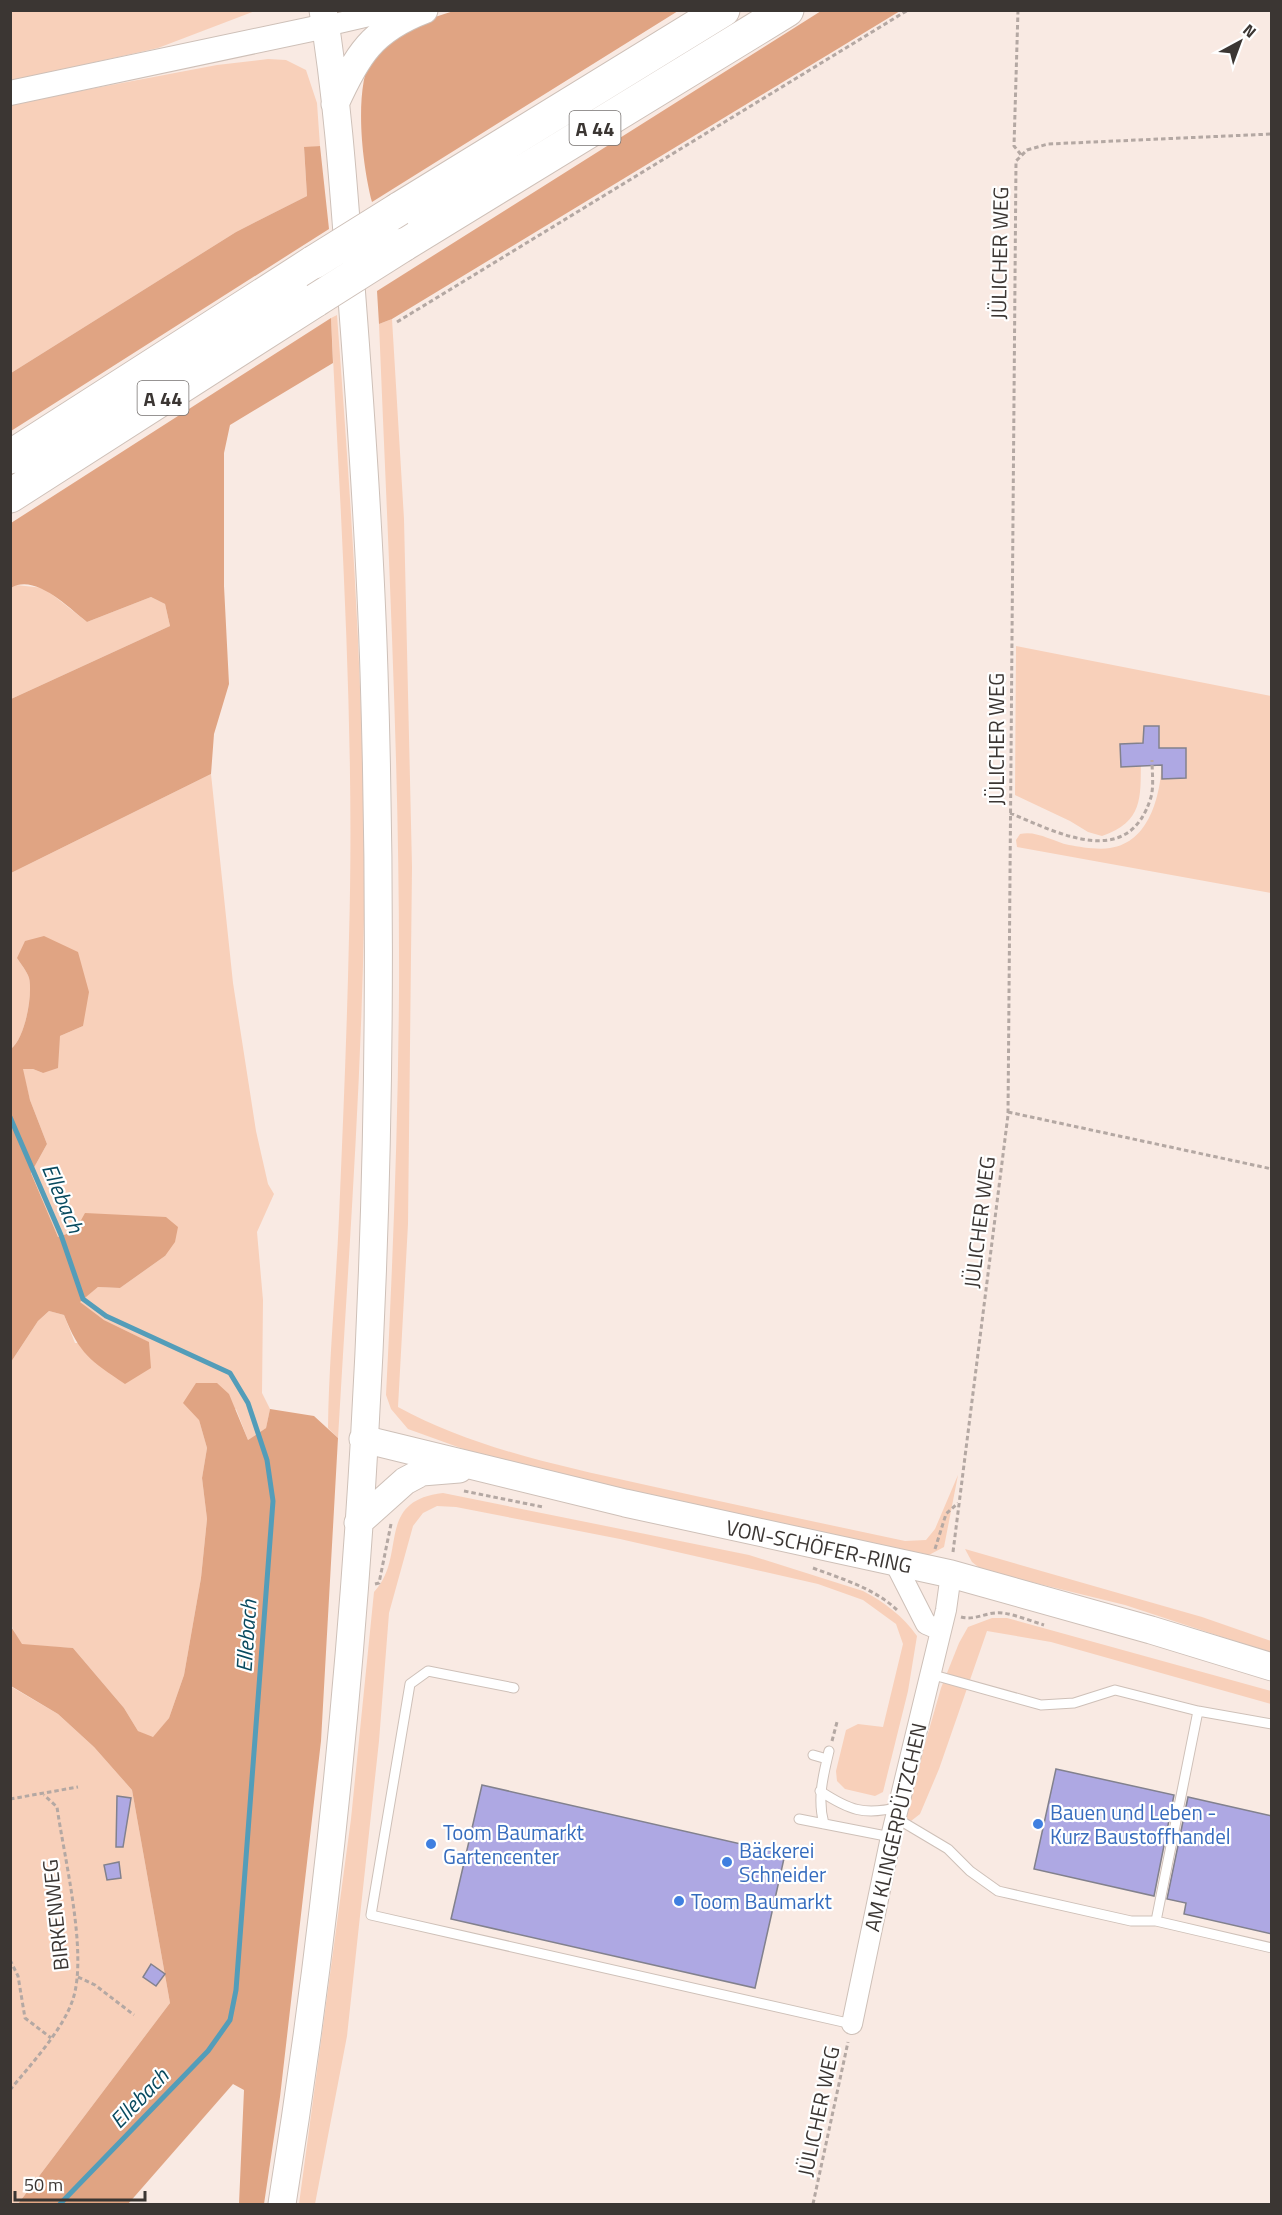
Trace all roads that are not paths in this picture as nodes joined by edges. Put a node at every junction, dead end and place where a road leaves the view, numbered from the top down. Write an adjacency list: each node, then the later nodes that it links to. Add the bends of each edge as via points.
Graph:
1 (395, 10): 5 (street)
2 (424, 10): 7 (main road, via 396,21 365,48)
3 (723, 10): 8 (highway, A 44, bridge, via 314,262)
4 (787, 10): 9 (highway, A 44, bridge, via 403,245)
5 (324, 18): 6 (street); 7 (main road)
6 (10, 93)
7 (335, 105): 10 (main road, via 369,517 380,846 375,1180)
8 (10, 457)
9 (10, 496)
10 (363, 1439): 11 (main road, VON-SCHÖFER-RING); 12 (main road)
11 (470, 1467): 12 (main road, via 422,1472 386,1496); 13 (main road, VON-SCHÖFER-RING)
12 (358, 1523): 29 (main road, via 342,1740)
13 (895, 1563): 14 (main road, VON-SCHÖFER-RING); 15 (street, via 926,1624)
14 (951, 1574): 15 (street, AM KLINGERPÜTZCHEN); 16 (main road, VON-SCHÖFER-RING)
15 (940, 1630): 17 (street, AM KLINGERPÜTZCHEN)
16 (1272, 1667)
17 (930, 1674): 19 (lane, via 1041,1705 1074,1703 1115,1690); 24 (street, AM KLINGERPÜTZCHEN)
18 (514, 1688): 28 (lane, via 428,1671 410,1684 371,1915)
19 (1198, 1711): 20 (lane); 26 (lane)
20 (1272, 1724)
21 (813, 1755): 22 (lane, via 828,1755)
22 (820, 1791): 24 (lane, via 838,1805); 25 (lane, via 819,1807)
23 (799, 1819): 25 (lane)
24 (895, 1821): 25 (lane, via 846,1830); 26 (lane, via 948,1849 998,1891 1131,1921); 28 (street, AM KLINGERPÜTZCHEN)
25 (825, 1824)
26 (1156, 1921): 27 (lane)
27 (1272, 1948)
28 (852, 2024)
29 (282, 2205)

